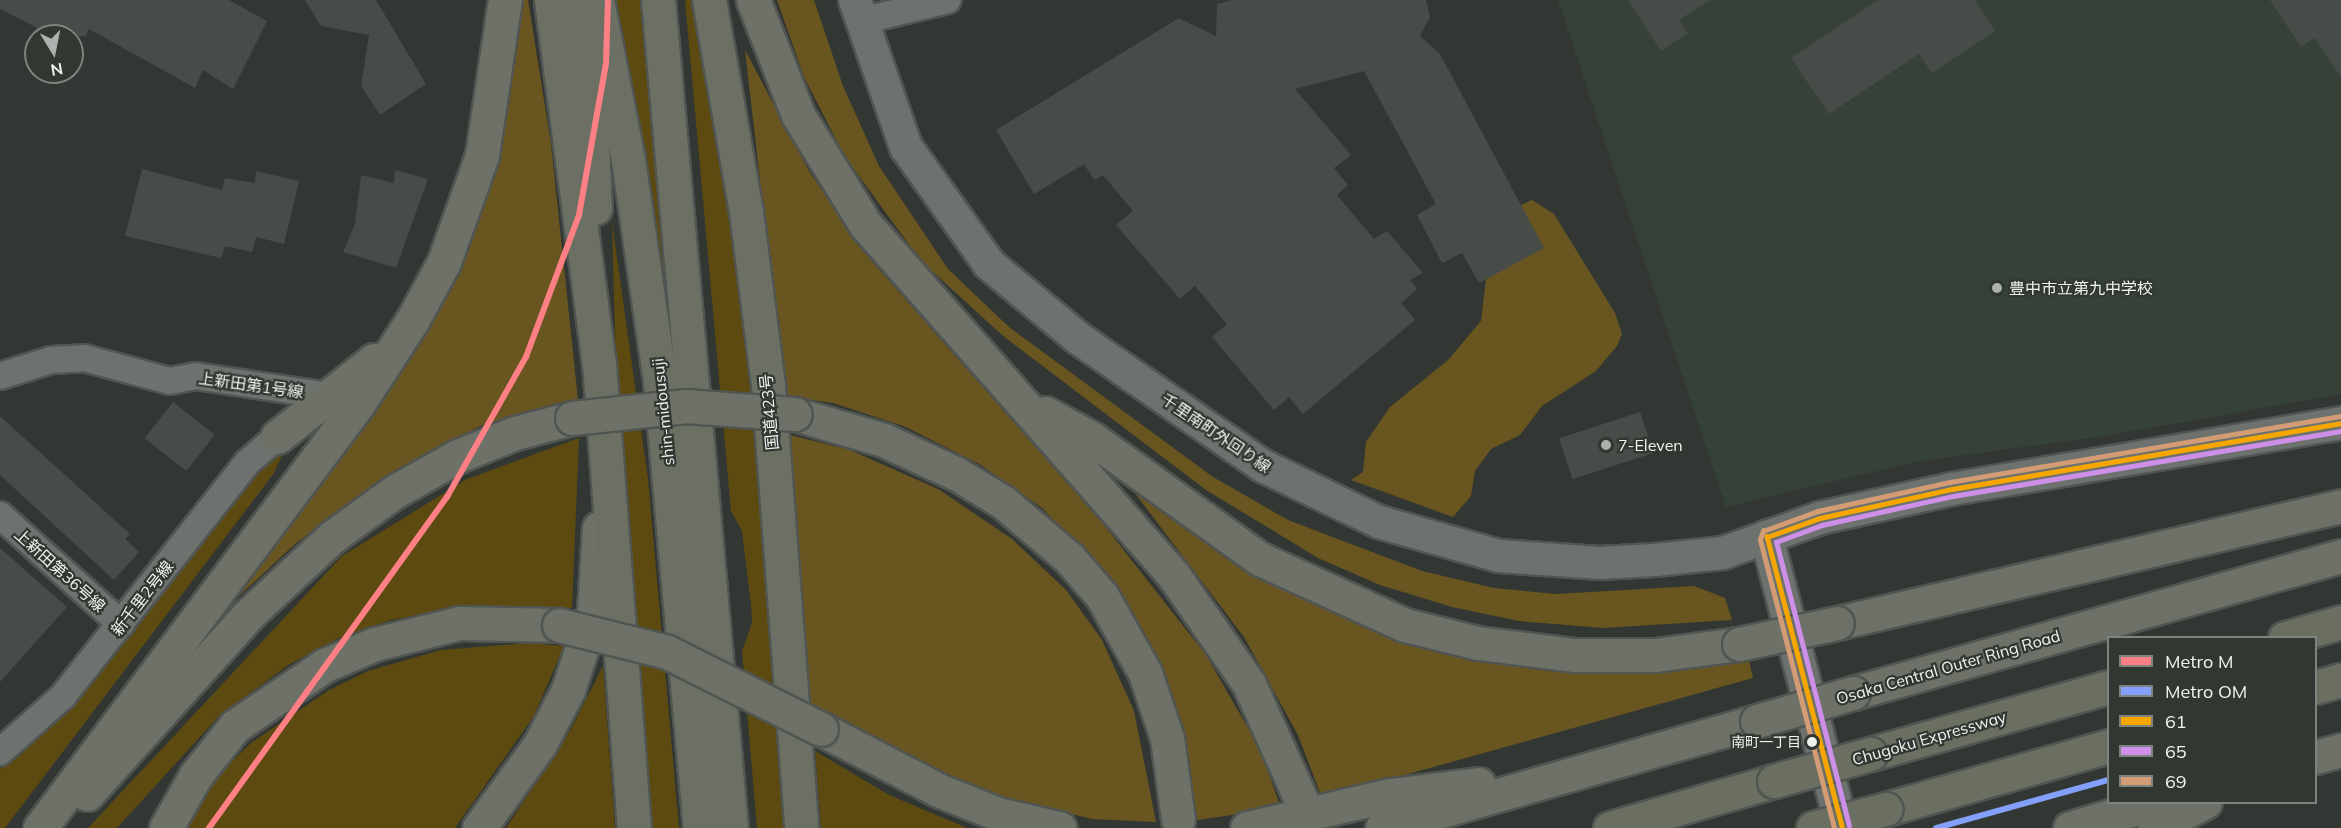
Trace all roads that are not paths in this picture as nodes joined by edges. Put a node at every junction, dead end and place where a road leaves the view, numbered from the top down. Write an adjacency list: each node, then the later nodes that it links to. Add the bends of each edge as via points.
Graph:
1 (505, 0): 10 (main road, via 482,155 444,262)
2 (551, 0): 11 (highway)
3 (577, 0): 11 (highway, via 592,122)
4 (597, 0): 44 (highway, shin-midousuji, via 632,181 660,381)
5 (658, 0): 45 (highway, shin-midousuji)
6 (709, 0): 46 (highway, 国道423号, via 746,211 768,384)
7 (753, 0): 12 (main road, via 779,73 827,169 865,224)
8 (948, 0): 9 (street)
9 (858, 10): 20 (street, 千里南町外回り線, via 906,147 989,264 1077,338 1293,484 1401,530 1544,561 1600,563 1723,553)
10 (412, 321): 14 (main road); 38 (main road, via 358,404)
11 (599, 363): 15 (highway)
12 (990, 368): 18 (main road, bridge, via 1052,419 1090,438 1235,543 1385,618 1478,643 1575,655 1655,655 1739,644); 34 (main road, via 1108,496 1210,625 1259,703)
13 (0, 376): 14 (street, 上新田第1号線, via 51,360 84,358 170,381 195,376)
14 (329, 396): 17 (main road)
15 (601, 397): 42 (main road, via 594,611 554,721); 43 (highway)
16 (2341, 423): 20 (street, 千里南町外回り線, via 1952,489 1820,518)
17 (277, 437): 23 (street, 新千里2号線, via 248,462)
18 (2341, 506)
19 (0, 515): 23 (street, 上新田第36号線)
20 (1767, 537): 52 (street)
21 (2341, 556): 33 (main road, Osaka Central Outer Ring Road, bridge)
22 (2341, 622): 24 (highway)
23 (121, 624): 31 (street, 新千里2号線, via 47,713)
24 (2292, 636)
25 (2341, 680): 26 (highway)
26 (2317, 687)
27 (2107, 688): 50 (highway, Chugoku Expressway, bridge)
28 (235, 726): 40 (main road); 41 (main road, via 196,775); 47 (main road, bridge, via 298,680 383,641 476,621 559,625 667,652 938,790 998,814)
29 (2107, 747): 51 (highway, bridge)
30 (2341, 750): 32 (main road)
31 (0, 752)
32 (2317, 757)
33 (1587, 770): 48 (main road, via 1390,795); 49 (main road, Osaka Central Outer Ring Road)
34 (1302, 802)
35 (2151, 804): 53 (main road)
36 (2201, 804): 54 (main road)
37 (1178, 819): 39 (main road, bridge, via 1167,738 1145,673 1102,596 1069,558 1003,502 957,474 884,440 795,414 686,406 572,418 515,433 458,456 332,537 247,616)
38 (40, 828)
39 (55, 828)
40 (139, 828)
41 (166, 828)
42 (479, 828)
43 (634, 828)
44 (699, 828)
45 (731, 828)
46 (801, 828)
47 (1059, 828)
48 (1247, 828)
49 (1382, 828)
50 (1610, 828)
51 (1813, 828)
52 (1842, 828)
53 (2070, 828)
54 (2154, 828)

